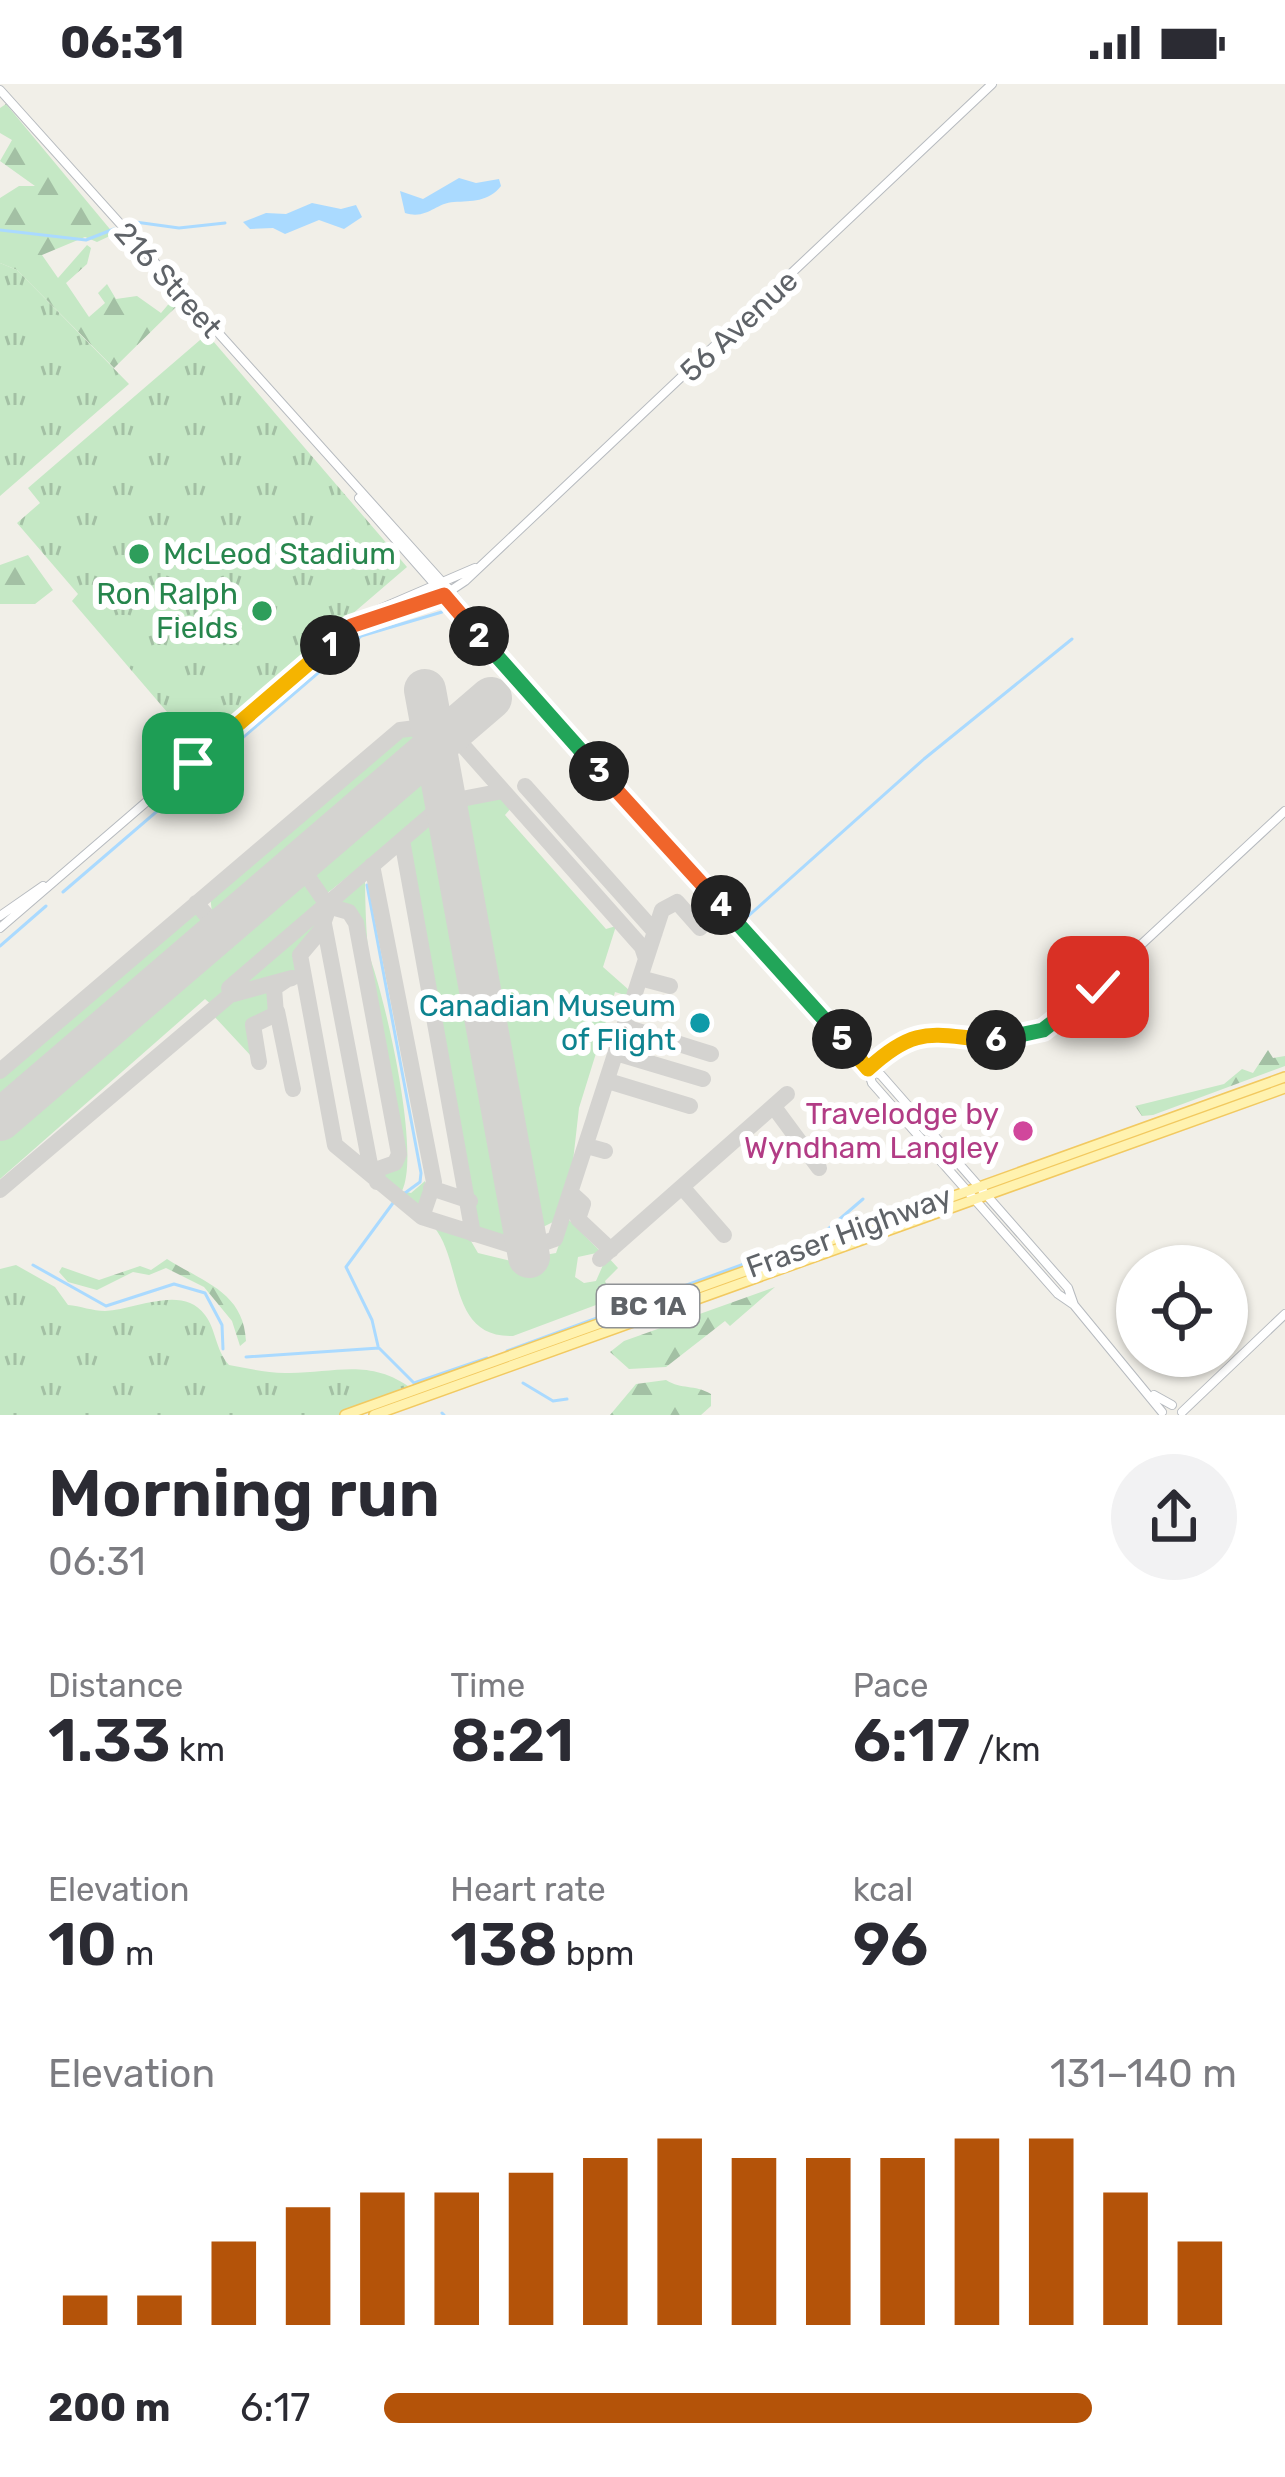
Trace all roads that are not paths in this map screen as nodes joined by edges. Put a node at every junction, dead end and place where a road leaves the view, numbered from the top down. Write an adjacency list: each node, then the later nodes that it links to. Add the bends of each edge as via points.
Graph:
1 (992, 84): 5 (main road, 56 Avenue, via 482,564)
2 (0, 90): 3 (main road, 216 Street)
3 (336, 469): 4 (main road, 216 Street); 5 (main road, 216 Street)
4 (412, 559): 5 (main road, 216 Street); 6 (main road, via 421,583)
5 (444, 589): 6 (main road, 56 Avenue); 7 (main road, 56 Avenue); 12 (main road, 216 Street)
6 (405, 599): 7 (main road, 56 Avenue)
7 (351, 626): 9 (main road, 56 Avenue)
8 (1285, 812): 12 (main road, via 1060,1020 1003,1040 911,1037)
9 (44, 885): 10 (main road, 56 Avenue); 11 (main road, 56 Avenue)
10 (0, 916)
11 (0, 928)
12 (868, 1069): 15 (main road, 216 Street); 16 (main road, 216 Street)
13 (1285, 1077): 15 (main road, Fraser Highway / BC 1A)
14 (1285, 1088): 17 (main road, Fraser Highway / BC 1A)
15 (977, 1184): 16 (main road, Fraser Highway / BC 1A); 17 (main road, 216 Street)
16 (965, 1189): 18 (main road, 216 Street); 24 (main road, Fraser Highway / BC 1A)
17 (988, 1197): 18 (main road, Fraser Highway / BC 1A); 19 (main road, 216 Street)
18 (976, 1202): 19 (main road, 216 Street); 25 (main road, Fraser Highway / BC 1A)
19 (1075, 1304): 21 (main road, 216 Street)
20 (1285, 1314): 22 (main road)
21 (1153, 1394): 22 (main road, 216 Street); 23 (main road, 216 Street)
22 (1177, 1410): 23 (main road)
23 (1162, 1413)
24 (345, 1415)
25 (374, 1415)

